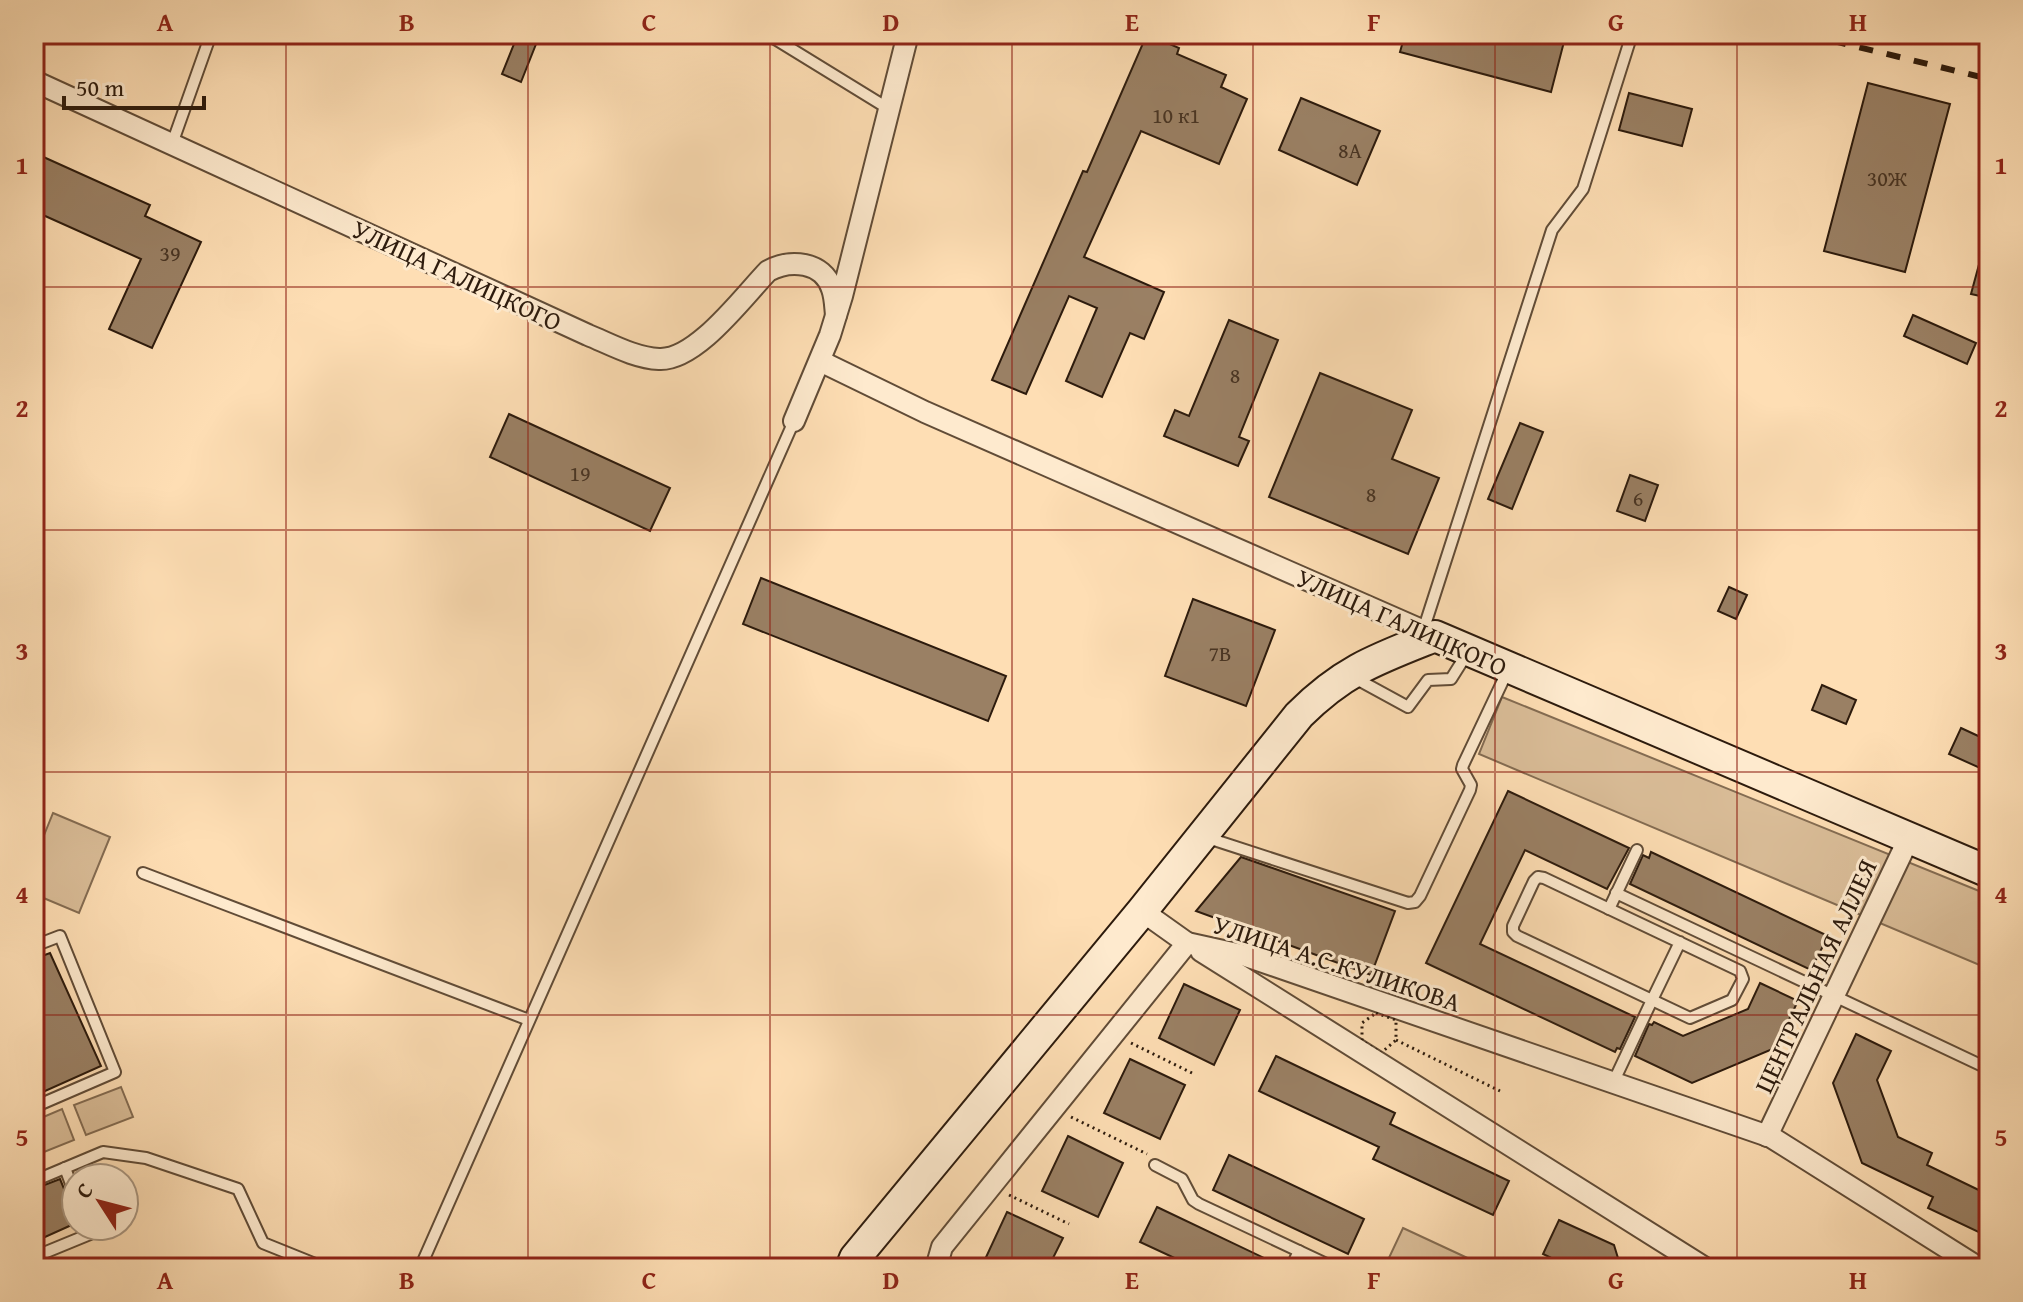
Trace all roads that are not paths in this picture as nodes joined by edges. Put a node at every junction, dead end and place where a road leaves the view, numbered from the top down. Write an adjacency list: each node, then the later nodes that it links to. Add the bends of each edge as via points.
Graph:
1 (211, 34): 7 (lane)
2 (767, 34): 6 (lane)
3 (908, 34): 6 (street)
4 (1632, 34): 11 (lane, via 1583,189 1552,230)
5 (34, 81): 7 (street, УЛИЦА ГАЛИЦКОГО)
6 (889, 109): 8 (street)
7 (172, 144): 8 (street, УЛИЦА ГАЛИЦКОГО, via 643,357 662,360 696,346 781,264 797,262 823,276 832,286)
8 (836, 315): 9 (street)
9 (820, 361): 10 (street); 11 (street, УЛИЦА ГАЛИЦКОГО)
10 (794, 421): 28 (lane)
11 (1429, 634): 12 (street, УЛИЦА ГАЛИЦКОГО); 14 (street)
12 (1469, 651): 13 (street, УЛИЦА ГАЛИЦКОГО); 14 (lane, via 1451,679 1428,680 1408,707)
13 (1509, 669): 15 (lane, via 1463,765 1470,790 1415,902); 16 (street, УЛИЦА ГАЛИЦКОГО)
14 (1348, 674): 15 (street, via 1299,715)
15 (1202, 836): 22 (street)
16 (1909, 838): 18 (street, УЛИЦА ГАЛИЦКОГО); 26 (street, ЦЕНТРАЛЬНАЯ АЛЛЕЯ)
17 (1637, 850): 20 (lane)
18 (1989, 872)
19 (143, 873): 28 (lane)
20 (1616, 893): 21 (lane); 26 (lane)
21 (1609, 909): 23 (lane); 27 (lane, via 1538,877 1513,932)
22 (1142, 911): 24 (street); 42 (street)
23 (1680, 942): 27 (lane); 27 (lane, via 1740,971 1743,979 1727,1003 1690,1018)
24 (1187, 943): 30 (street, УЛИЦА А.С.КУЛИКОВА, via 1246,956); 43 (street, via 942,1247); 48 (street, УЛИЦА А.С.КУЛИКОВА)
25 (34, 946): 31 (lane, via 60,936 115,1072)
26 (1834, 996): 29 (lane); 32 (street, ЦЕНТРАЛЬНАЯ АЛЛЕЯ)
27 (1652, 1000): 30 (lane)
28 (529, 1020): 41 (lane)
29 (1989, 1069)
30 (1613, 1083): 32 (street, УЛИЦА А.С.КУЛИКОВА)
31 (34, 1107)
32 (1767, 1136): 49 (street, УЛИЦА А.С.КУЛИКОВА)
33 (79, 1162): 40 (lane, via 103,1152 146,1158 238,1189 263,1243)
34 (1155, 1165): 38 (lane, via 1182,1179 1199,1204)
35 (60, 1170): 36 (lane)
36 (34, 1181)
37 (71, 1242): 39 (lane)
38 (1299, 1251): 44 (lane); 45 (lane)
39 (34, 1257)
40 (325, 1268)
41 (420, 1268)
42 (851, 1268)
43 (936, 1268)
44 (1291, 1268)
45 (1335, 1268)
46 (1538, 1268): 47 (lane)
47 (1546, 1268)
48 (1705, 1268)
49 (1979, 1268)

